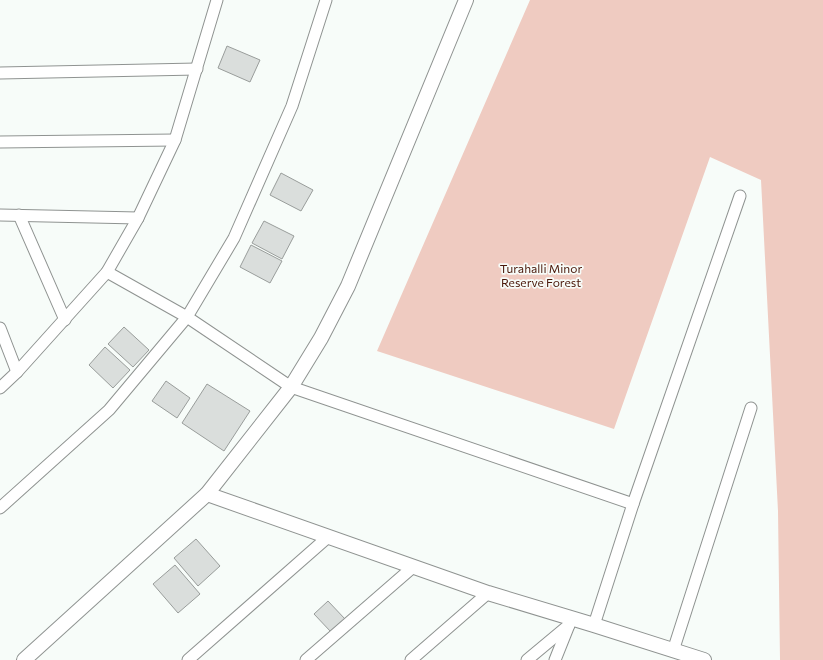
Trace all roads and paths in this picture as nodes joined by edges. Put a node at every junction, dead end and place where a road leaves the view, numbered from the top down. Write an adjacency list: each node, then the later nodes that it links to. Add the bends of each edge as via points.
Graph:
1 (217, 0): 4 (street)
2 (326, 0): 13 (street, via 292,106 234,238)
3 (466, 0): 17 (street, via 348,286 321,338)
4 (197, 69): 5 (street); 6 (street)
5 (0, 74)
6 (175, 140): 7 (street); 11 (street)
7 (0, 142)
8 (740, 196): 21 (street)
9 (0, 215): 10 (street)
10 (19, 215): 11 (street); 14 (street)
11 (138, 218): 12 (street)
12 (107, 272): 13 (street); 14 (street)
13 (187, 317): 17 (street); 22 (street, via 109,410)
14 (64, 320): 16 (street)
15 (0, 328): 16 (street)
16 (17, 372): 18 (street)
17 (291, 387): 20 (street); 21 (street)
18 (0, 388)
19 (752, 408): 28 (street)
20 (207, 494): 23 (street); 30 (street)
21 (633, 504): 27 (street)
22 (0, 508)
23 (328, 537): 24 (street); 31 (street)
24 (413, 567): 25 (street); 32 (street)
25 (488, 593): 26 (street); 33 (street)
26 (571, 622): 27 (street); 34 (street); 35 (street)
27 (594, 625): 28 (street)
28 (673, 651): 29 (street)
29 (700, 659)
30 (24, 660)
31 (188, 660)
32 (306, 660)
33 (411, 660)
34 (527, 660)
35 (556, 660)

